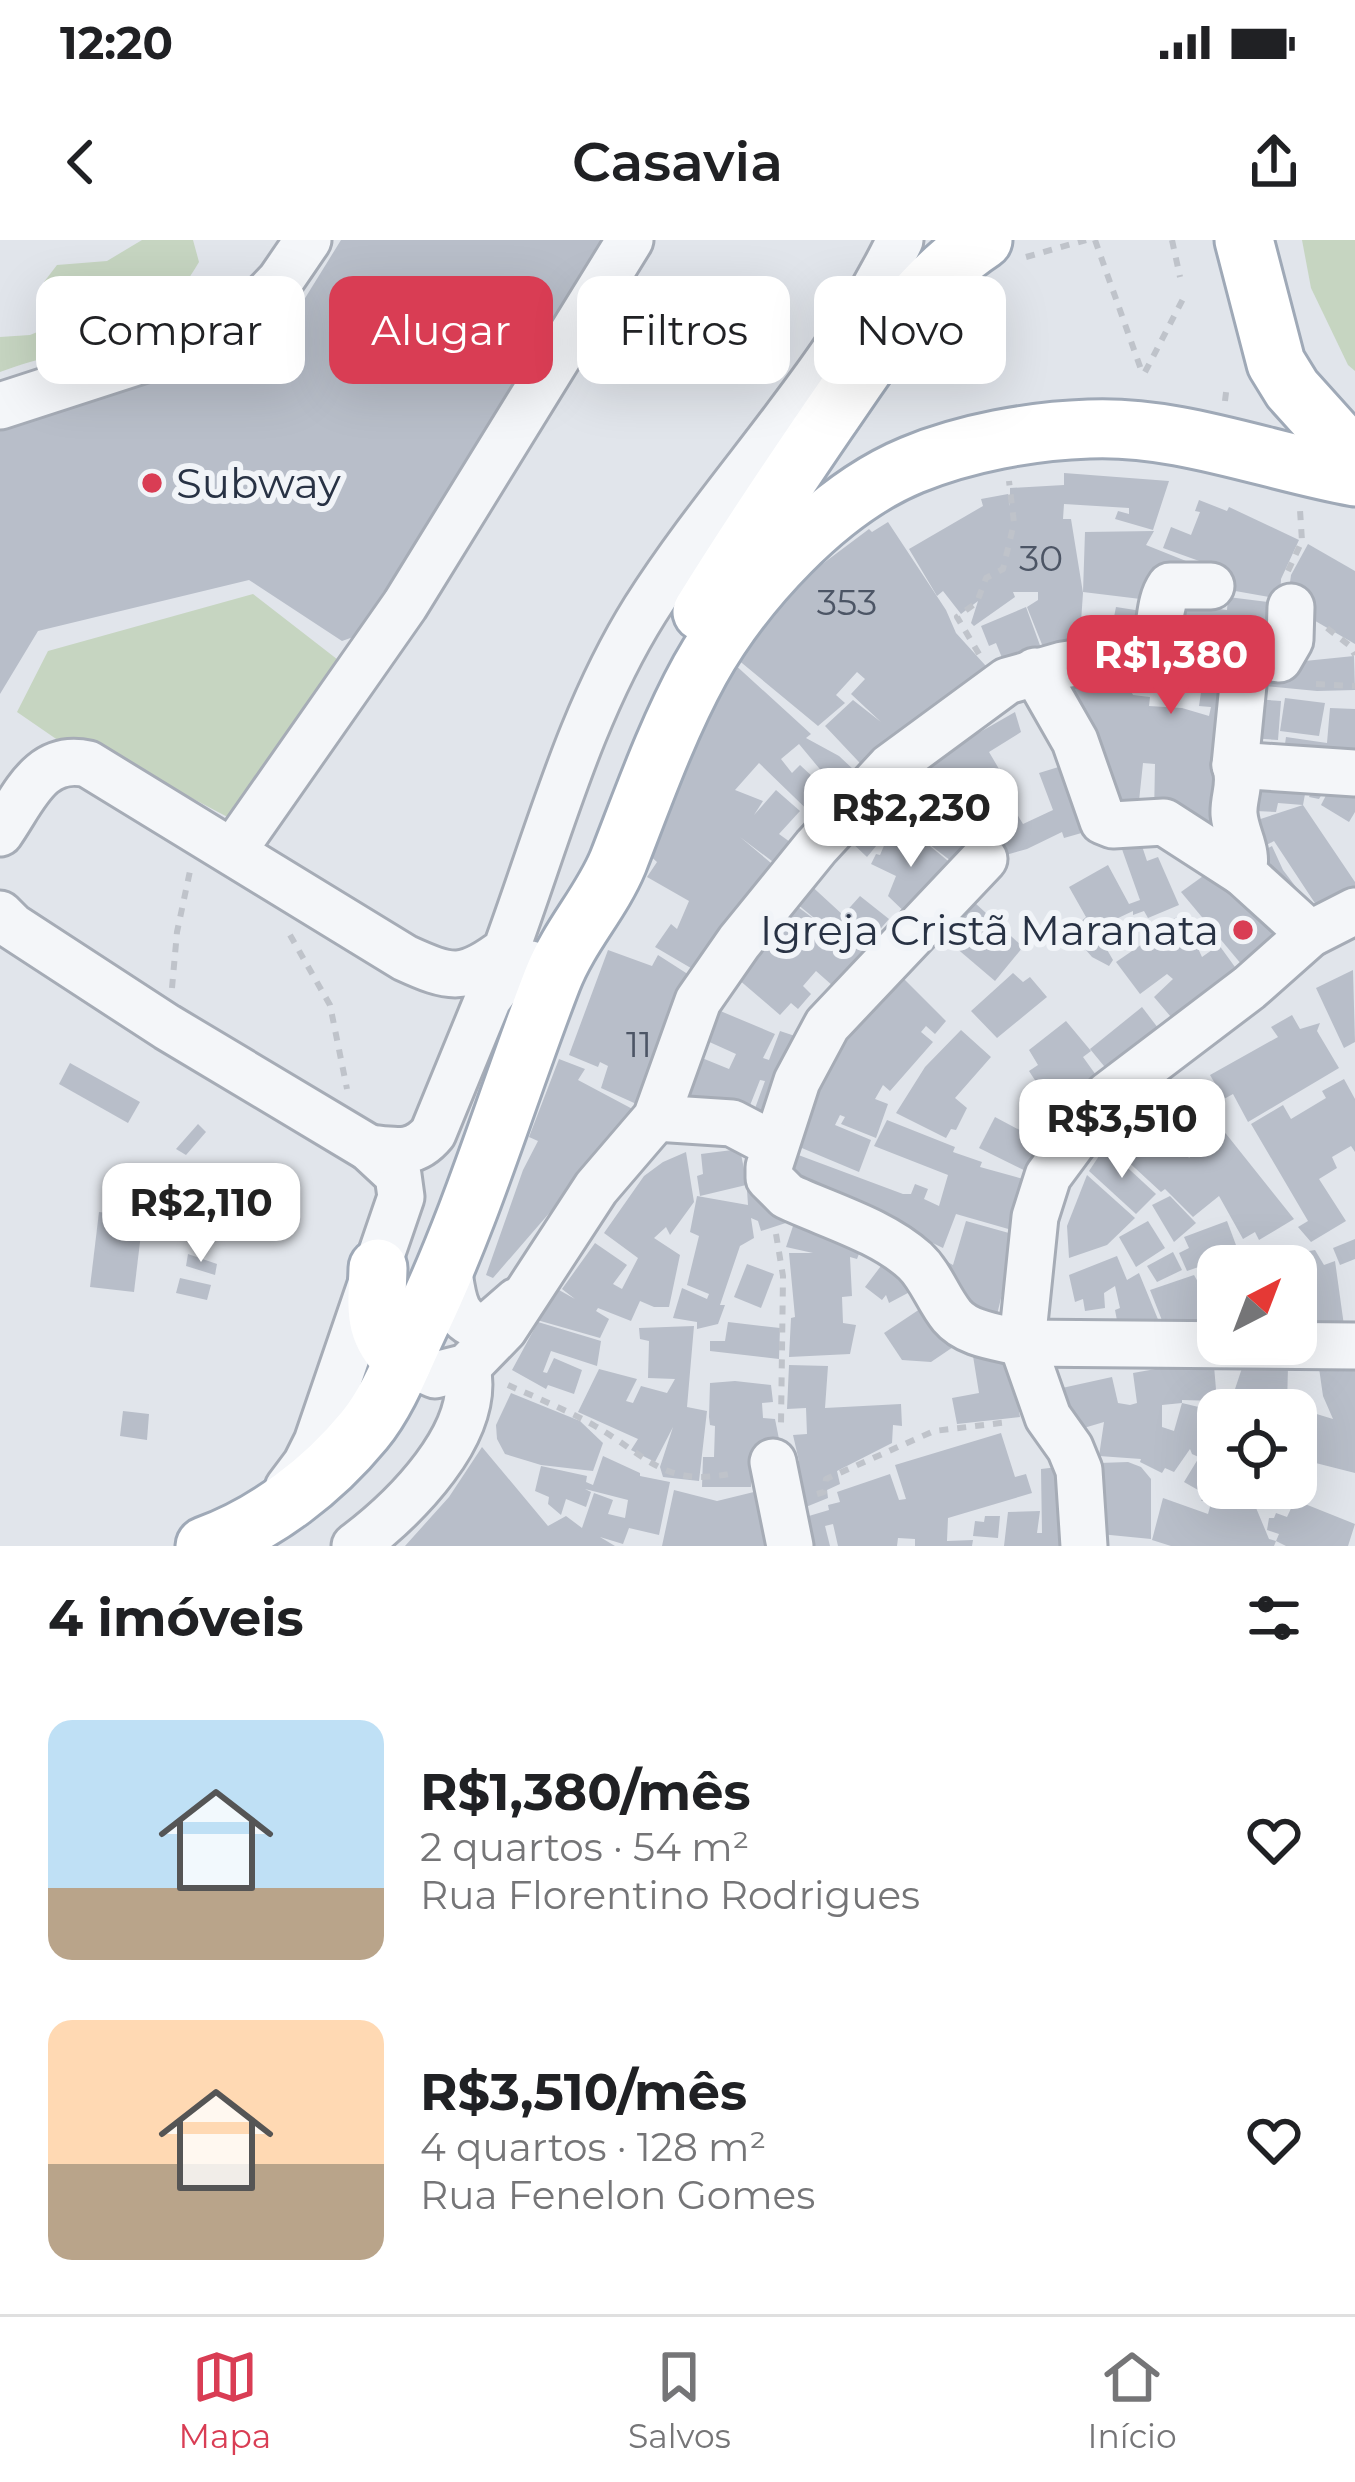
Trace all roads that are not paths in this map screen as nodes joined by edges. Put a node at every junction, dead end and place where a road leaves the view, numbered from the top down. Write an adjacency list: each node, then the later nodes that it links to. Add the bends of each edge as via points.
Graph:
1 (308, 240): 6 (street)
2 (630, 240): 16 (street, via 405,605)
3 (900, 240): 16 (street, via 838,347 643,614 597,701 506,950 483,968 445,976)
4 (983, 240): 21 (main road, via 949,262 897,320 666,670 587,861)
5 (1244, 240): 8 (main road, via 1276,363)
6 (271, 261): 7 (street, via 250,312 212,337)
7 (0, 406)
8 (1355, 459)
9 (1355, 477): 21 (main road, via 1175,434 1089,428 1004,439 910,466 852,500 747,598 700,670 613,873)
10 (1211, 586): 12 (street, via 1170,586 1149,652)
11 (1292, 607): 13 (street, via 1290,640 1279,659 1246,655)
12 (1021, 676): 18 (street, via 1075,741 1103,821 1164,822); 22 (street, via 890,767 817,847 698,1001)
13 (1235, 765): 14 (street); 18 (street, via 1233,811)
14 (1355, 773)
15 (0, 833): 16 (street, via 41,774 73,760)
16 (217, 842)
17 (984, 860): 24 (street, via 827,1025)
18 (1245, 866): 20 (street)
19 (0, 914): 23 (street)
20 (1339, 922): 28 (street, via 1108,1096 1058,1161 1035,1217)
21 (565, 947): 23 (street, via 502,980 488,999 424,1144 406,1153); 25 (main road)
22 (656, 1118): 24 (street, via 732,1123); 27 (street, via 596,1188)
23 (358, 1142): 26 (street, via 401,1185)
24 (774, 1145): 28 (street, via 769,1178 787,1196 917,1262 968,1329)
25 (448, 1266): 27 (street, via 454,1310 470,1325 486,1328); 30 (main road)
26 (378, 1268): 30 (main road, via 377,1326); 32 (street, via 312,1453)
27 (532, 1286): 31 (street)
28 (1022, 1343): 29 (street); 35 (street, via 1048,1417 1079,1470)
29 (1355, 1346)
30 (403, 1361): 31 (street, via 435,1375); 32 (main road, via 367,1426 328,1469)
31 (467, 1367): 34 (street, via 472,1388 441,1458)
32 (263, 1519): 33 (main road)
33 (205, 1546)
34 (355, 1546)
35 (1084, 1546)

